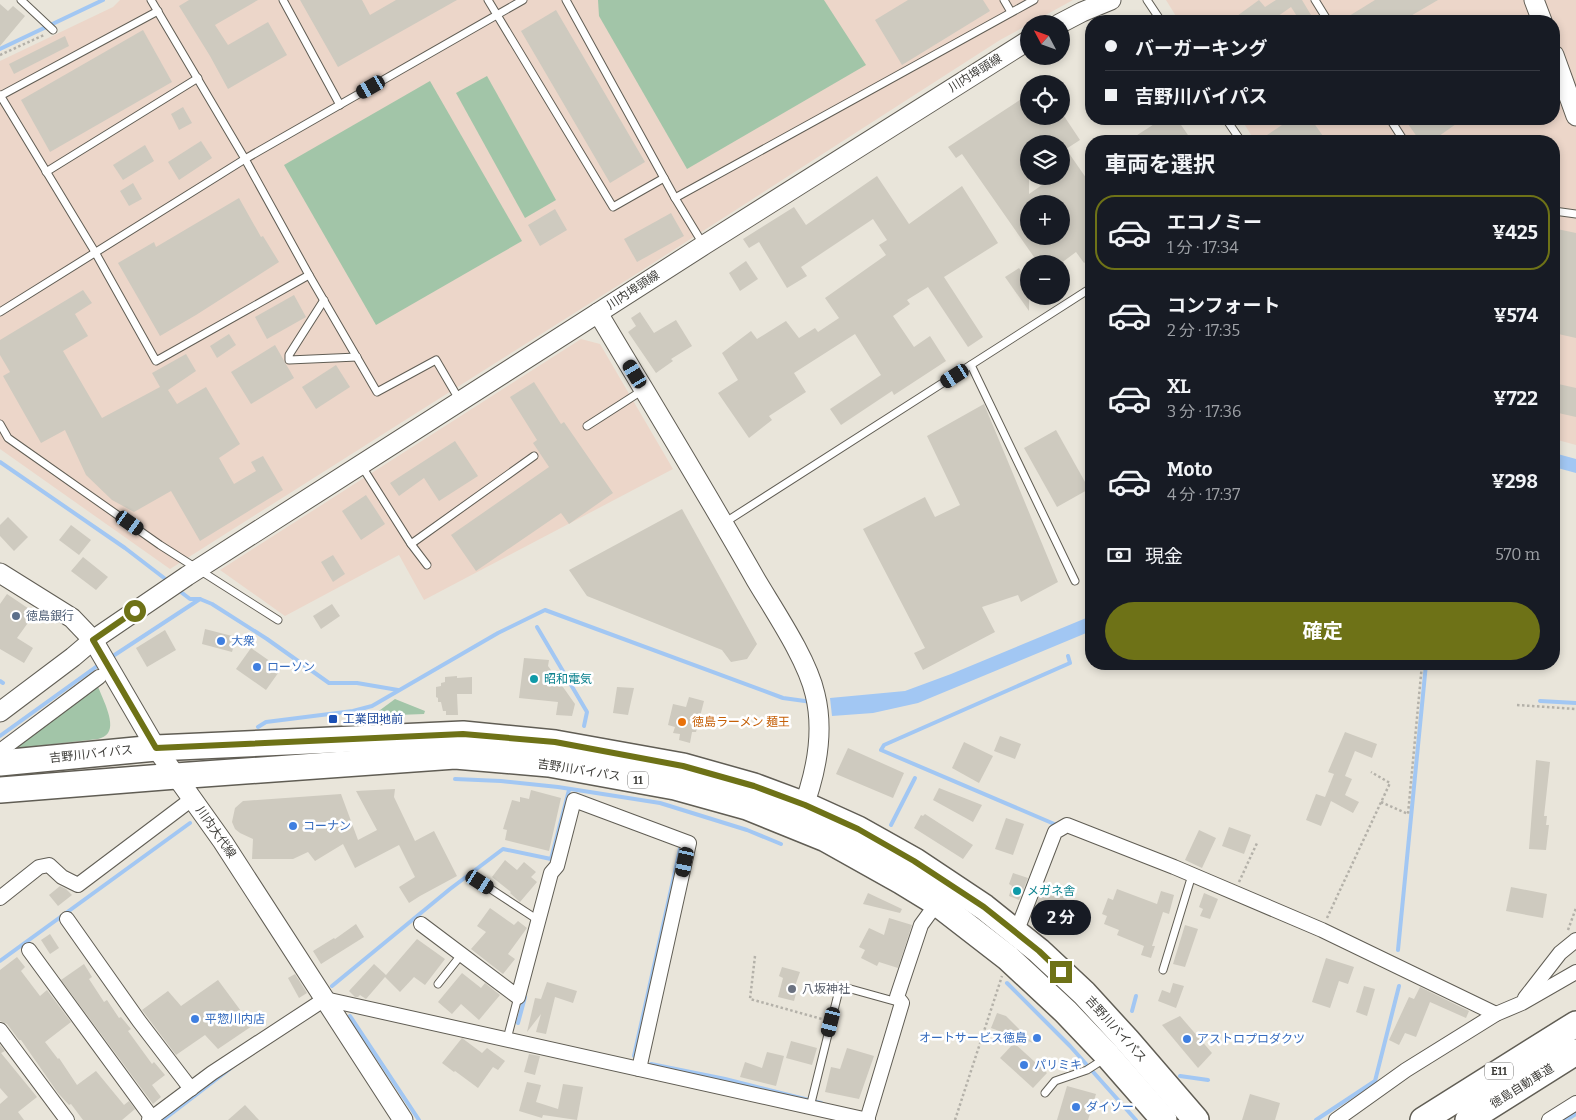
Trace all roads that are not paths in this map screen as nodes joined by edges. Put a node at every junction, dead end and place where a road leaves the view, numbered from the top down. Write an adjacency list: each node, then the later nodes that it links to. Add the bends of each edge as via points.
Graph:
1 (21, 0): 20 (lane)
2 (151, 0): 13 (lane)
3 (283, 0): 25 (lane)
4 (488, 0): 15 (lane)
5 (523, 0): 15 (lane)
6 (566, 0): 29 (lane)
7 (1004, 0): 14 (lane)
8 (1034, 0): 14 (lane)
9 (1111, 0): 19 (main road)
10 (1147, 0): 16 (lane)
11 (1315, 0): 17 (lane)
12 (1534, 0): 18 (main road)
13 (158, 11): 23 (lane); 24 (lane)
14 (1011, 12): 30 (lane)
15 (496, 15): 25 (lane); 29 (lane, via 612,207)
16 (1157, 15)
17 (1324, 15)
18 (1540, 15)
19 (1070, 18)
20 (53, 30)
21 (1020, 46): 33 (main road, 川内埠頭線)
22 (1560, 72): 26 (main road)
23 (198, 78): 27 (lane); 28 (lane)
24 (0, 96): 28 (lane)
25 (340, 105): 27 (lane)
26 (1576, 116)
27 (245, 159): 34 (lane); 35 (lane)
28 (46, 172): 34 (lane)
29 (664, 178): 30 (lane)
30 (675, 198): 33 (lane)
31 (1560, 212): 32 (lane)
32 (1576, 214)
33 (704, 244): 39 (main road, 川内埠頭線)
34 (95, 252): 35 (lane, via 156,361); 38 (lane)
35 (309, 275): 37 (lane)
36 (1085, 292): 41 (lane)
37 (324, 300): 40 (lane); 40 (lane, via 289,355 289,360)
38 (0, 312)
39 (598, 313): 42 (main road, 川内埠頭線); 43 (main road)
40 (357, 357): 43 (lane, via 377,392 436,360)
41 (971, 365): 48 (lane); 53 (lane)
42 (644, 390): 45 (lane); 48 (main road, 川内埠頭線)
43 (460, 401): 47 (main road)
44 (0, 424): 51 (lane, via 8,438 160,544)
45 (587, 426)
46 (534, 456): 49 (lane)
47 (361, 464): 49 (lane); 51 (main road)
48 (724, 523): 64 (main road, 川内埠頭線, via 792,642 815,693 820,735 811,787)
49 (411, 544): 50 (lane)
50 (428, 565)
51 (193, 572): 54 (lane); 55 (main road)
52 (0, 573): 55 (main road, 川内大代線, via 72,618)
53 (1075, 581)
54 (278, 620)
55 (93, 640): 56 (main road, 川内大代線); 57 (main road)
56 (104, 668): 58 (main road, 川内大代線); 59 (street)
57 (0, 712)
58 (156, 748): 60 (highway, 吉野川バイパス / 11); 61 (main road, 川内大代線); 64 (highway, 吉野川バイパス / 11, via 463,734 555,742 683,766 754,786)
59 (0, 751)
60 (0, 763)
61 (176, 776): 62 (highway, 吉野川バイパス / 11); 63 (main road, 川内大代線); 64 (highway, 吉野川バイパス / 11, via 456,756 549,764 675,787 746,807)
62 (0, 790)
63 (192, 799): 67 (street, via 78,885 49,865 39,867); 82 (main road, 川内大代線)
64 (800, 816): 68 (highway, 吉野川バイパス / 11, via 826,839); 72 (highway, 吉野川バイパス / 11, via 858,829 914,861)
65 (1192, 875): 72 (street, via 1066,825 1055,832); 77 (lane); 84 (street, via 1322,930)
66 (480, 882): 70 (lane)
67 (2, 893)
68 (937, 903): 76 (highway, 吉野川バイパス / 11); 81 (street, via 921,925)
69 (67, 919): 91 (street)
70 (538, 920): 80 (street); 90 (street, via 551,873 557,866 574,800 690,843)
71 (421, 924): 75 (street)
72 (1016, 932): 76 (street); 100 (highway, 吉野川バイパス / 11, via 1084,994)
73 (1576, 940): 83 (street, via 1560,953)
74 (29, 950): 95 (street)
75 (461, 955): 79 (lane); 80 (street)
76 (1008, 958): 89 (highway, 吉野川バイパス / 11, via 1066,1012)
77 (1163, 970)
78 (1576, 972): 83 (street)
79 (438, 984)
80 (518, 997): 87 (lane)
81 (897, 997): 94 (lane, via 894,1001 840,986); 98 (street, via 902,1003)
82 (325, 999): 87 (street); 91 (street); 97 (main road, 川内大代線)
83 (1522, 1003): 84 (street)
84 (1496, 1014): 101 (street, via 1406,1070)
85 (1576, 1024): 102 (highway, 徳島自動車道 / E11)
86 (0, 1030): 96 (street)
87 (507, 1040): 90 (street)
88 (1576, 1052): 103 (highway, 徳島自動車道 / E11)
89 (1095, 1065): 92 (lane, via 1054,1081); 99 (highway, 吉野川バイパス / 11)
90 (639, 1069): 94 (street)
91 (191, 1089): 95 (street)
92 (1045, 1093)
93 (1576, 1103): 104 (street)
94 (810, 1107): 98 (street)
95 (150, 1119)
96 (67, 1120)
97 (402, 1120)
98 (867, 1120)
99 (1164, 1120)
100 (1196, 1120)
101 (1336, 1120)
102 (1423, 1120)
103 (1468, 1120)
104 (1549, 1120)

